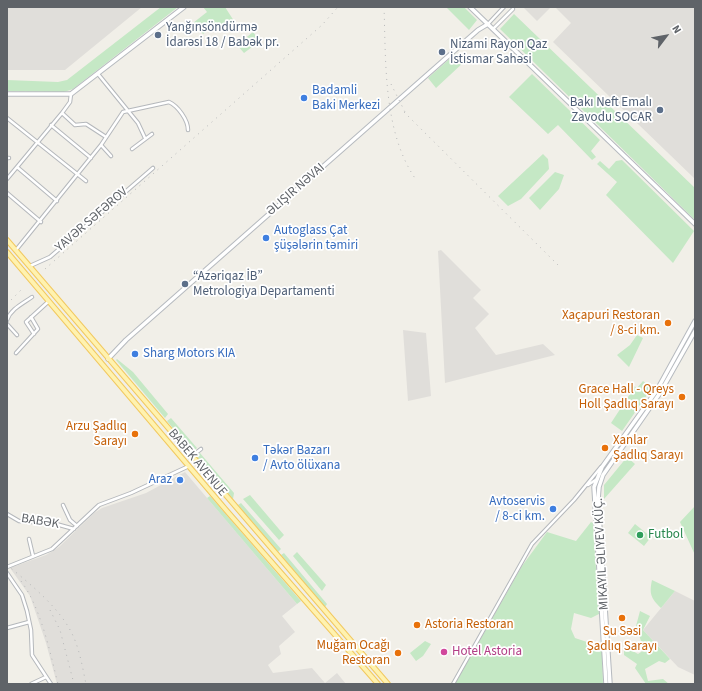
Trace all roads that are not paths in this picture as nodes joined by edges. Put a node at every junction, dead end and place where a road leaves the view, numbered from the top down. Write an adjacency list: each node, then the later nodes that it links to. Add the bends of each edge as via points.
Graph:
1 (184, 7): 7 (street)
2 (470, 7): 5 (street)
3 (504, 7): 5 (street)
4 (513, 9): 6 (street)
5 (488, 24): 6 (street); 46 (street, ƏLIŞIR NƏVAI, via 473,34)
6 (493, 29): 31 (street)
7 (98, 74): 9 (street); 10 (street)
8 (7, 94): 9 (street)
9 (72, 94): 11 (street)
10 (128, 111): 14 (street, via 169,102 187,122); 16 (street, via 120,113); 17 (street, via 140,126)
11 (62, 113): 13 (street); 16 (street, via 75,125 86,124)
12 (7, 118): 18 (street)
13 (51, 126): 18 (street); 22 (street)
14 (188, 130)
15 (152, 134): 17 (street)
16 (106, 137): 19 (street)
17 (145, 138): 20 (street)
18 (37, 142): 23 (street); 25 (street)
19 (101, 145): 21 (street); 22 (street)
20 (132, 149)
21 (111, 156)
22 (90, 158): 25 (street)
23 (17, 167): 26 (street); 29 (street)
24 (153, 168): 35 (street, YAVƏR SƏFƏROV, via 50,257)
25 (77, 174): 27 (street); 29 (street)
26 (7, 179)
27 (86, 180)
28 (7, 193): 30 (street)
29 (57, 201): 30 (street)
30 (41, 222): 33 (street)
31 (695, 224)
32 (7, 240): 33 (main road, BABEK AVENUE)
33 (16, 250): 35 (main road, BABEK AVENUE)
34 (7, 252): 37 (main road, BABEK AVENUE)
35 (29, 266): 46 (main road, BABEK AVENUE)
36 (32, 297): 39 (street, via 8,314)
37 (49, 301): 38 (street); 50 (main road, BABEK AVENUE)
38 (31, 316): 44 (street, via 38,327); 44 (street, via 26,324)
39 (7, 320)
40 (695, 321): 49 (street, via 657,390)
41 (7, 324): 43 (street)
42 (695, 331): 51 (street, via 660,393)
43 (16, 334)
44 (34, 334): 45 (street)
45 (16, 353)
46 (108, 358): 48 (main road, BABEK AVENUE)
47 (201, 448): 48 (street)
48 (191, 457): 61 (main road, BABEK AVENUE)
49 (605, 461): 52 (street); 53 (street)
50 (189, 466): 57 (street, via 99,505); 59 (main road, BABEK AVENUE)
51 (603, 475): 52 (street); 76 (street, via 598,499)
52 (596, 479): 53 (street); 54 (street)
53 (586, 486): 54 (street, via 592,485); 74 (street, via 532,544)
54 (594, 488): 75 (street)
55 (63, 505): 57 (street, BABƏK)
56 (7, 514): 58 (street, BABƏK, via 19,521 56,524)
57 (76, 526): 58 (street)
58 (74, 529): 62 (street, via 52,549)
59 (246, 533): 61 (main road, via 283,570 284,566); 65 (main road, BABEK AVENUE)
60 (29, 539): 62 (street)
61 (270, 548): 66 (main road, BABEK AVENUE)
62 (34, 556): 63 (street)
63 (7, 567)
64 (7, 573): 67 (street, via 22,595)
65 (306, 601): 66 (main road, via 290,578 294,579); 72 (main road, BABEK AVENUE)
66 (333, 621): 73 (main road, BABEK AVENUE)
67 (29, 622): 68 (street); 69 (street, via 32,655)
68 (7, 628)
69 (46, 676): 70 (street); 71 (street)
70 (31, 684)
71 (51, 684)
72 (378, 684)
73 (388, 684)
74 (453, 684)
75 (606, 684)
76 (610, 684)

